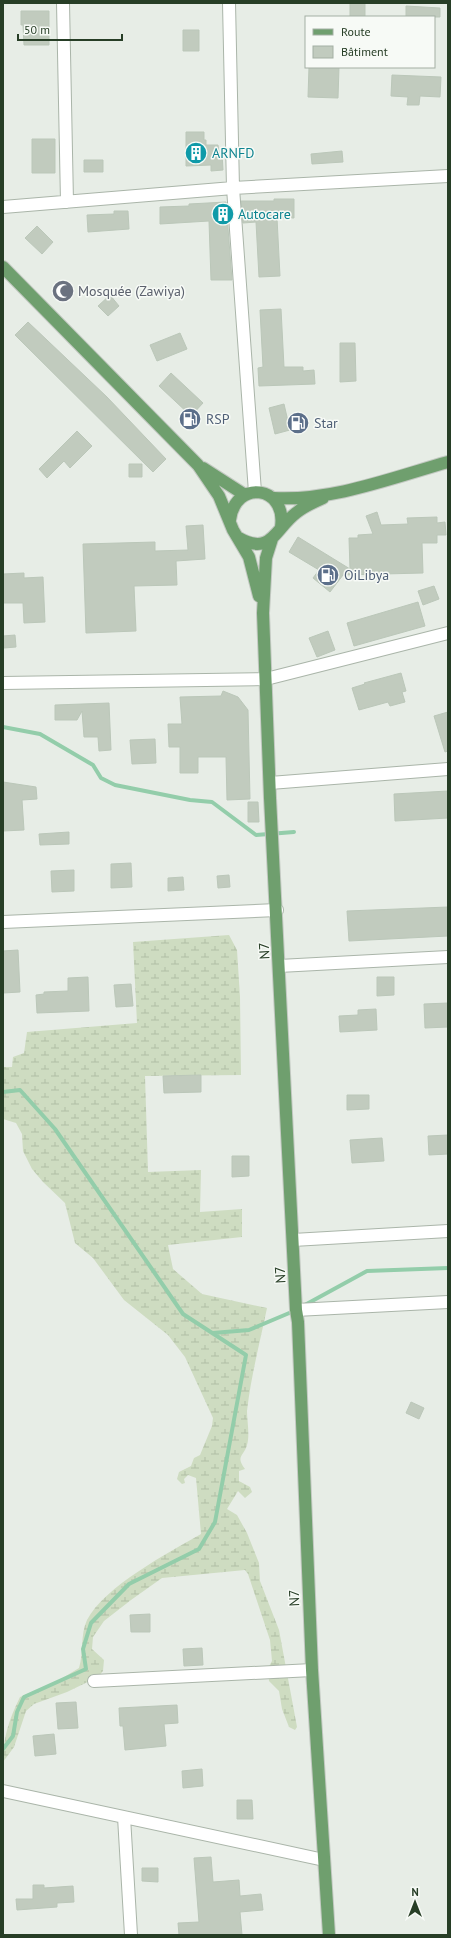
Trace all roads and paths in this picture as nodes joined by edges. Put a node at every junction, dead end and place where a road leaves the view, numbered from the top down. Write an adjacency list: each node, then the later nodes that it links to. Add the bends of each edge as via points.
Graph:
1 (63, 3): 5 (street)
2 (229, 3): 4 (street)
3 (448, 176): 4 (street)
4 (233, 188): 5 (street); 10 (street)
5 (67, 202): 6 (street)
6 (3, 207)
7 (3, 266): 9 (main road)
8 (448, 462): 11 (main road)
9 (198, 465): 10 (main road); 13 (main road, via 219,496)
10 (250, 494): 12 (main road, via 265,493); 13 (main road, via 236,501 231,510)
11 (327, 495): 12 (main road, via 292,499); 14 (main road, via 296,513)
12 (274, 498): 14 (main road, via 282,511)
13 (230, 520): 15 (main road)
14 (282, 527): 16 (main road)
15 (239, 538): 16 (main road, via 248,543 258,544); 17 (main road, via 254,570)
16 (272, 539): 17 (main road, via 266,558)
17 (263, 613): 19 (main road, N7)
18 (448, 633): 19 (street)
19 (266, 679): 20 (street); 22 (main road, N7)
20 (3, 683)
21 (448, 769): 22 (street)
22 (270, 783): 23 (main road, N7)
23 (277, 910): 24 (street); 26 (main road, N7)
24 (3, 922)
25 (448, 958): 26 (street)
26 (280, 966): 28 (main road, N7)
27 (448, 1231): 28 (street)
28 (293, 1240): 30 (main road, N7)
29 (448, 1302): 30 (street)
30 (296, 1310): 31 (main road, N7)
31 (312, 1670): 32 (street); 35 (main road, N7)
32 (94, 1681)
33 (3, 1791): 34 (street)
34 (124, 1817): 35 (street); 36 (street)
35 (324, 1860): 37 (main road, N7)
36 (131, 1935)
37 (329, 1935)

